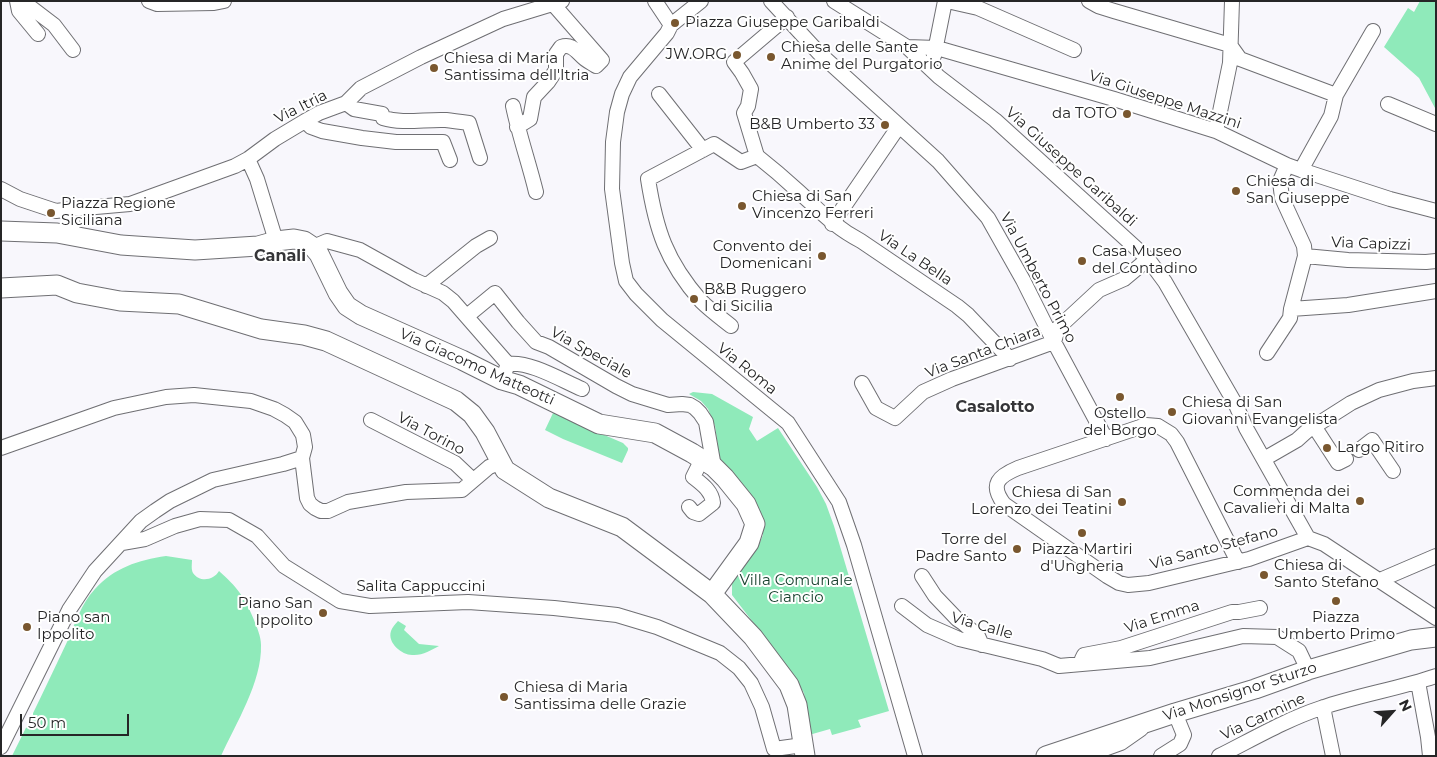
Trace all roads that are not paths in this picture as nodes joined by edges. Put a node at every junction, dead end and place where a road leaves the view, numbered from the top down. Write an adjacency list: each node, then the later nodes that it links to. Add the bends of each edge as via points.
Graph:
1 (16, 1): 17 (street, via 19,11)
2 (28, 1): 21 (street, via 29,6 54,25)
3 (148, 1): 4 (street, via 157,4)
4 (224, 1)
5 (654, 1): 15 (street)
6 (771, 1): 14 (street, Via Umberto Primo)
7 (834, 1): 19 (street, Via Giuseppe Garibaldi)
8 (946, 1): 12 (street); 20 (street)
9 (1232, 1): 18 (street)
10 (557, 2): 26 (street, Via Itria, via 503,19 421,57 361,88); 33 (street, via 602,60 596,66 573,48 561,47 556,54 556,70 534,97 530,119)
11 (1096, 3): 18 (street)
12 (980, 5): 22 (street)
13 (696, 8): 15 (street)
14 (787, 18): 32 (street, Via Umberto Primo, via 819,53); 37 (street, via 734,62 751,89 744,113)
15 (671, 25): 103 (street, Via Roma, via 668,33 630,77 617,112 612,189 626,281 662,320 788,423 839,502)
16 (1373, 31): 25 (street)
17 (38, 34)
18 (1230, 45): 25 (street, via 1240,59); 34 (street, via 1230,63)
19 (907, 47): 20 (street, Via Giuseppe Mazzini); 23 (street, Via Giuseppe Garibaldi)
20 (937, 48): 23 (street); 34 (street, Via Giuseppe Mazzini)
21 (73, 50)
22 (1074, 50)
23 (930, 68): 54 (street, Via Giuseppe Garibaldi, via 995,120)
24 (659, 94): 36 (street)
25 (1336, 95): 42 (street, via 1331,116)
26 (346, 103): 29 (street, via 354,109 382,114 383,118); 30 (street, Via Itria)
27 (1388, 104): 31 (street)
28 (513, 106): 33 (street)
29 (445, 120): 35 (street); 38 (street, via 469,123)
30 (305, 121): 35 (street, via 322,131 362,138); 39 (street, Via Itria)
31 (1436, 124)
32 (899, 126): 47 (street); 62 (street, Via Umberto Primo, via 938,161 988,218)
33 (517, 127): 44 (street)
34 (1216, 131): 41 (street, Via Giuseppe Mazzini)
35 (443, 142): 40 (street)
36 (703, 150): 37 (street, via 714,144 741,162); 61 (street, via 648,180 653,213 667,253 676,267 702,302)
37 (756, 150): 47 (street, Via La Bella)
38 (480, 158)
39 (248, 159): 45 (street, Via Itria, via 130,204); 51 (street)
40 (450, 160)
41 (1286, 165): 42 (street, Via Giuseppe Mazzini); 53 (street, via 1280,181 1282,198 1304,246)
42 (1301, 170): 46 (street, Via Giuseppe Mazzini)
43 (1, 189): 45 (street, Via Itria, via 56,211)
44 (536, 192)
45 (73, 209): 49 (street)
46 (1436, 211)
47 (832, 224): 64 (street, Via La Bella, via 957,306)
48 (1, 231): 49 (main road)
49 (72, 236): 51 (main road, via 114,244 195,250 258,246)
50 (490, 238): 56 (street)
51 (276, 241): 52 (main road, via 294,239)
52 (313, 247): 56 (street, via 327,241 360,250); 65 (main road, Via Giacomo Matteotti, via 347,306 462,360)
53 (1305, 256): 55 (street, Via Capizzi, via 1348,260); 59 (street)
54 (1148, 259): 62 (street, via 1124,279 1099,290 1058,328); 75 (street, Via Giuseppe Garibaldi, via 1165,282)
55 (1436, 260)
56 (426, 286): 60 (street, via 454,301)
57 (1, 288): 77 (main road, via 56,285 77,294 120,301 179,304 261,329 326,341 456,401 472,414)
58 (1436, 290): 59 (street, via 1348,305)
59 (1291, 309): 63 (street, via 1290,318)
60 (467, 316): 65 (street); 78 (street, Via Speciale, via 495,292 536,342 632,394 668,405 690,405 706,422)
61 (730, 326)
62 (1054, 342): 64 (street, Via Santa Chiara); 71 (street, Via Umberto Primo)
63 (1267, 353)
64 (1010, 359): 67 (street, Via Santa Chiara, via 923,392 895,418 876,408)
65 (505, 372): 68 (street, via 516,363); 78 (main road, Via Giacomo Matteotti, via 519,385 599,424 655,433)
66 (1436, 378): 70 (street, via 1379,390 1351,402)
67 (862, 383)
68 (582, 389)
69 (371, 420): 80 (street, Via Torino, via 455,463)
70 (1314, 426): 75 (street); 76 (street)
71 (1106, 439): 85 (street, via 1146,425 1158,426 1171,434); 85 (street, Via Santo Stefano, via 1005,474 997,487 998,494 1004,504 1107,576 1128,586)
72 (1, 448): 74 (street, via 114,408 166,397 194,395 251,401 285,415 296,422 303,435 305,447)
73 (1359, 450): 79 (street, via 1372,440)
74 (302, 458): 80 (street, via 307,498 321,511 348,502 406,492 462,490); 83 (street, via 213,480 155,510)
75 (1264, 459): 82 (street, Via Giuseppe Garibaldi)
76 (1342, 461)
77 (501, 462): 80 (street, via 489,466); 88 (main road, via 505,470 549,498 622,527)
78 (708, 463): 81 (street, via 693,478 706,488 713,503 699,514); 88 (main road, Via Giacomo Matteotti, via 746,504 755,524 749,543)
79 (1393, 471)
80 (473, 480)
81 (689, 507)
82 (1308, 538): 85 (street, Via Santo Stefano); 87 (street, via 1324,544)
83 (122, 543): 101 (street, via 95,571 69,610); 102 (street, Salita Cappuccini, via 144,539 200,519 229,520 257,536 284,566 340,601 370,606 478,602 617,615 641,622 720,653 751,683 774,748)
84 (1436, 556): 87 (street)
85 (1238, 562)
86 (922, 576): 93 (street, via 935,596 978,636)
87 (1380, 580): 91 (street)
88 (712, 594): 102 (main road, via 753,637 794,695)
89 (902, 606): 93 (street, Via Calle, via 927,625)
90 (1260, 608): 94 (street, Via Emma, via 1232,612 1121,648 1084,655)
91 (1436, 618)
92 (1436, 637): 95 (main road, Via Monsignor Sturzo, via 1411,640)
93 (982, 645): 94 (street, Via Calle, via 1059,666)
94 (1078, 664): 95 (street, via 1150,658 1243,636 1277,637 1299,651)
95 (1308, 670): 99 (main road, Via Monsignor Sturzo)
96 (1436, 676): 97 (street, Via Carmine)
97 (1418, 682): 98 (street, Via Carmine); 109 (street)
98 (1323, 707): 107 (street, Via Carmine, via 1292,718); 108 (street)
99 (1175, 712): 100 (main road, Via Monsignor Sturzo); 106 (street, via 1184,735 1180,744)
100 (1154, 720): 104 (main road, Via Monsignor Sturzo); 105 (street, via 1121,743)
101 (1, 747)
102 (804, 750)
103 (915, 756)
104 (1046, 756)
105 (1085, 756)
106 (1161, 756)
107 (1219, 756)
108 (1333, 756)
109 (1430, 756)

